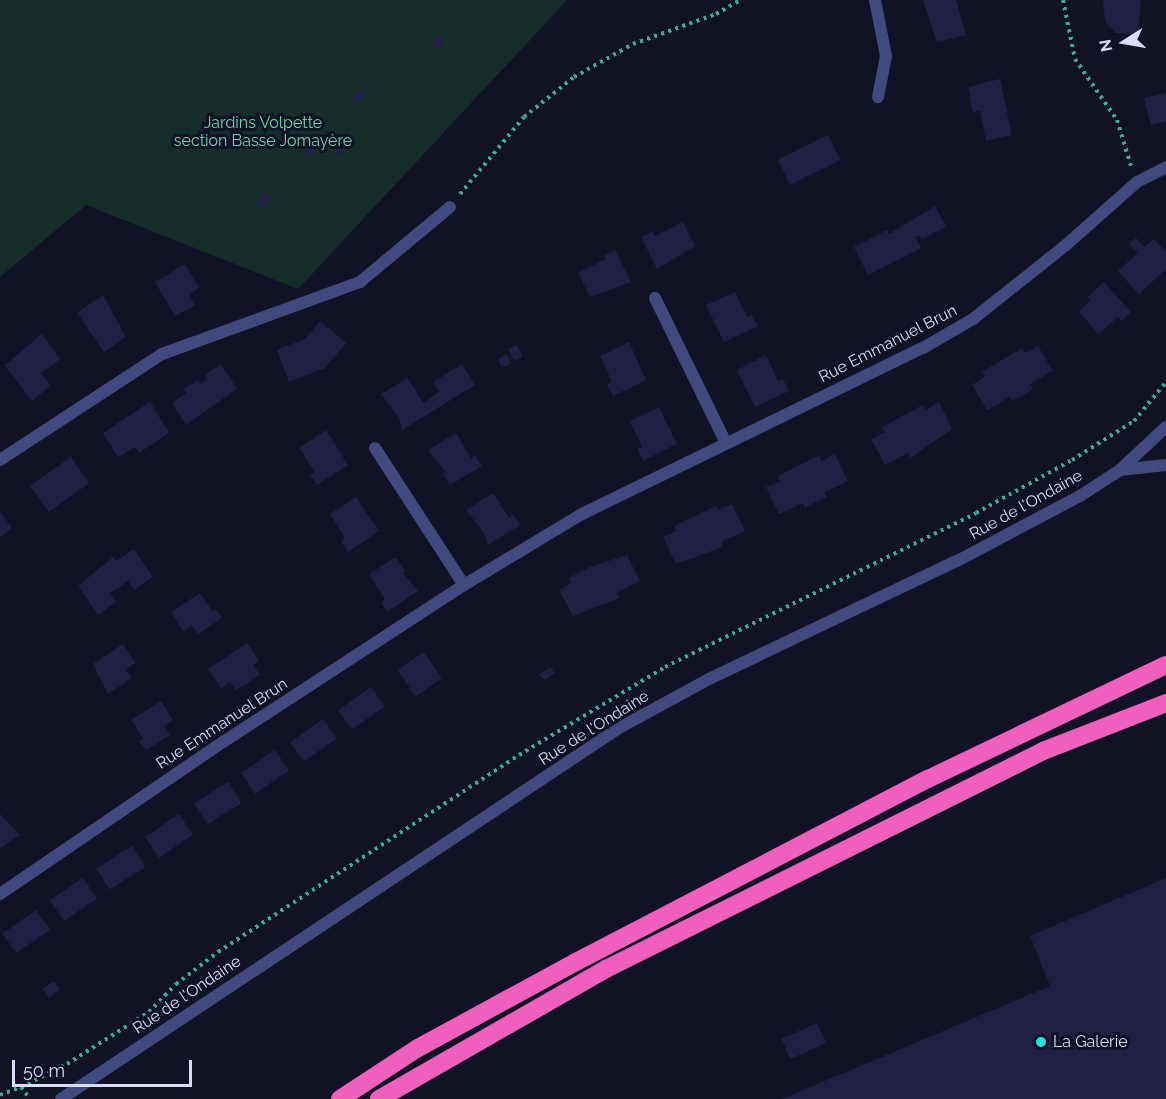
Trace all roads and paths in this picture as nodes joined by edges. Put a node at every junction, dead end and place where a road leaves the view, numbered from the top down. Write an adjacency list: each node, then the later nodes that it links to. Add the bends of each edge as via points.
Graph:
1 (740, 0): 7 (path, via 716,14 633,44 574,77 524,117)
2 (875, 0): 4 (street, via 886,56)
3 (1063, 0): 6 (path, via 1075,59 1117,120)
4 (878, 97)
5 (1166, 167): 6 (street, Rue Emmanuel Brun)
6 (1137, 182): 11 (street, Rue Emmanuel Brun, via 973,319 923,348)
7 (450, 207): 13 (street, via 360,282 162,354)
8 (655, 298): 11 (street)
9 (1166, 382): 20 (path, via 1134,421 1072,460 976,513 665,667 519,755 218,952 176,984 148,1012 67,1064)
10 (1166, 427): 15 (street, Rue de l'Ondaine)
11 (726, 443): 16 (street, Rue Emmanuel Brun, via 580,515)
12 (375, 448): 16 (street)
13 (0, 460)
14 (1166, 465): 15 (street)
15 (1120, 470): 23 (street, Rue de l'Ondaine, via 1080,496 959,560 709,679 619,728)
16 (464, 585): 19 (street, Rue Emmanuel Brun)
17 (1166, 665): 24 (highway, via 928,779 574,963 418,1048)
18 (1166, 703): 25 (highway, via 1043,751 617,964)
19 (0, 894)
20 (21, 1087): 21 (path); 22 (path)
21 (0, 1095)
22 (30, 1099)
23 (62, 1099)
24 (340, 1099)
25 (378, 1099)

